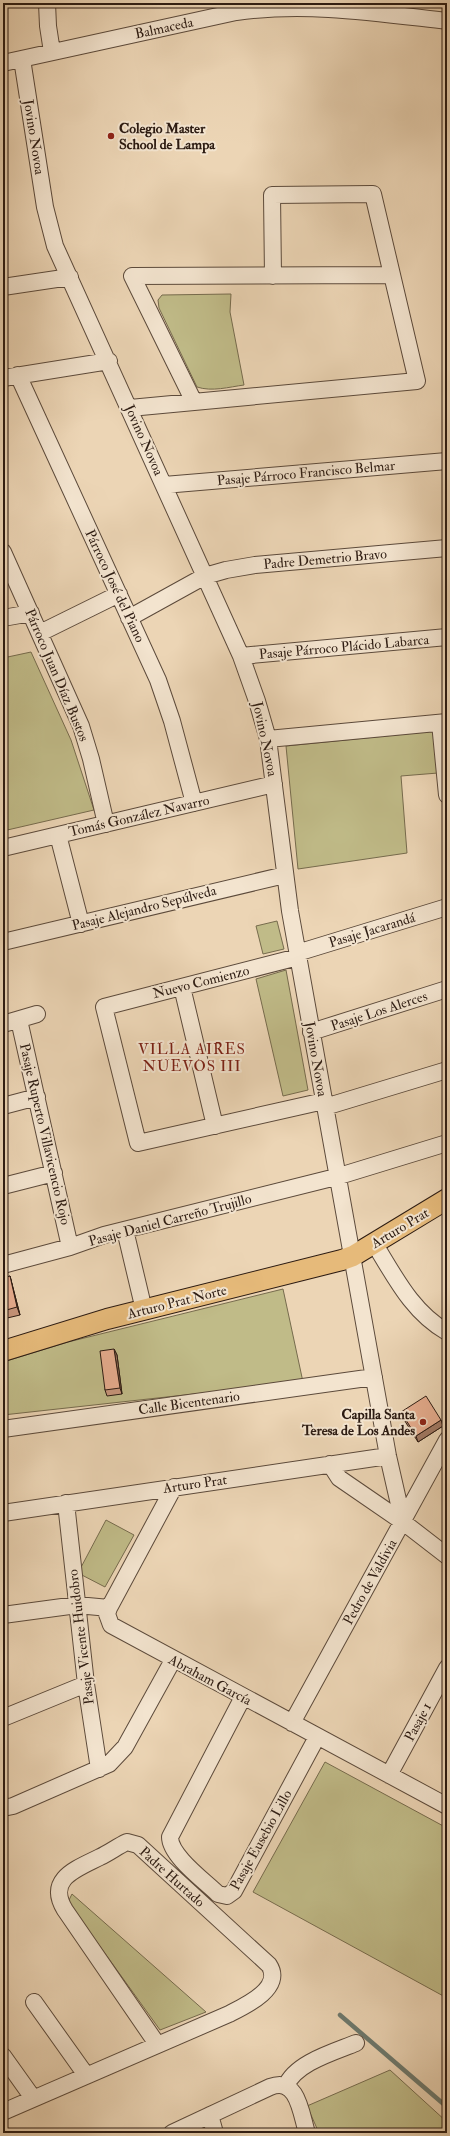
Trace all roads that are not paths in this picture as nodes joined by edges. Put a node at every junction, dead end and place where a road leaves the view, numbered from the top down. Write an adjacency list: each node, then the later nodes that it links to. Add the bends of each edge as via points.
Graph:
1 (47, 3): 6 (street)
2 (270, 5): 3 (street, Balmaceda); 6 (street, Balmaceda)
3 (346, 7): 4 (street, Balmaceda)
4 (422, 11): 5 (street, Balmaceda)
5 (447, 21)
6 (52, 52): 7 (street, Balmaceda)
7 (22, 59): 8 (street, Balmaceda); 11 (street, Jovino Novoa, via 45,207 55,246)
8 (3, 63)
9 (392, 275): 10 (street); 10 (street, via 373,194 272,195); 15 (street, via 417,381)
10 (273, 276): 15 (street, via 132,276)
11 (70, 277): 12 (street); 13 (street, Jovino Novoa)
12 (3, 288)
13 (109, 361): 14 (street); 16 (street, Jovino Novoa)
14 (11, 377): 22 (street, Párroco José del Piano)
15 (194, 402): 16 (street)
16 (130, 408): 18 (street, Jovino Novoa)
17 (447, 460): 18 (street, Pasaje Párroco Francisco Belmar)
18 (164, 485): 21 (street, Jovino Novoa)
19 (447, 548): 21 (street, Padre Demetrio Bravo, via 240,567)
20 (3, 552): 23 (street, Párroco Juan Díaz Bustos)
21 (205, 576): 25 (street, Padre Demetrio Bravo); 28 (street, Jovino Novoa)
22 (119, 594): 25 (street, Párroco José del Piano); 26 (street)
23 (31, 613): 24 (street); 26 (street, Párroco Juan Díaz Bustos)
24 (3, 618)
25 (129, 618): 33 (street, Párroco José del Piano, via 165,698)
26 (40, 633): 34 (street, Párroco Juan Díaz Bustos, via 81,726)
27 (447, 637): 28 (street, Pasaje Párroco Plácido Labarca)
28 (240, 656): 30 (street, Jovino Novoa)
29 (444, 722): 30 (street); 32 (street)
30 (268, 739): 31 (street, Jovino Novoa)
31 (274, 784): 33 (street, Tomás González Navarro); 37 (street, Jovino Novoa)
32 (447, 795)
33 (194, 803): 34 (street, Tomás González Navarro)
34 (106, 824): 35 (street, Tomás González Navarro)
35 (58, 835): 36 (street, Tomás González Navarro); 39 (street)
36 (3, 848)
37 (285, 874): 39 (street, Pasaje Alejandro Sepúlveda); 41 (street, Jovino Novoa)
38 (447, 907): 41 (street, Pasaje Jacarandá)
39 (81, 924): 40 (street, Pasaje Alejandro Sepúlveda)
40 (3, 942)
41 (298, 955): 42 (street, Nuevo Comienzo); 47 (street, Jovino Novoa)
42 (182, 987): 52 (street); 52 (street, Nuevo Comienzo, via 104,1007 138,1143)
43 (447, 989): 47 (street, Pasaje Los Alerces)
44 (37, 1014): 45 (street)
45 (19, 1020): 46 (street); 49 (street, Pasaje Ruperto Villavicencio Rojo)
46 (3, 1024)
47 (311, 1032): 50 (street, Jovino Novoa)
48 (447, 1070): 50 (street)
49 (37, 1098): 51 (street); 54 (street, Pasaje Ruperto Villavicencio Rojo)
50 (324, 1104): 52 (street); 55 (street, Jovino Novoa)
51 (3, 1106)
52 (215, 1126)
53 (447, 1143): 55 (street, Pasaje Daniel Carreño Trujillo)
54 (54, 1173): 56 (street); 60 (street, Pasaje Ruperto Villavicencio Rojo)
55 (336, 1177): 58 (street, Pasaje Daniel Carreño Trujillo); 61 (street, Jovino Novoa)
56 (3, 1186)
57 (447, 1199): 59 (main road, Arturo Prat)
58 (125, 1230): 60 (street, Pasaje Daniel Carreño Trujillo); 63 (street)
59 (374, 1243): 61 (main road, Arturo Prat); 64 (street, via 413,1305)
60 (70, 1247): 62 (street, Pasaje Daniel Carreño Trujillo)
61 (353, 1256): 63 (main road, Arturo Prat Norte); 66 (street, Jovino Novoa)
62 (3, 1265)
63 (144, 1310): 65 (main road, Arturo Prat Norte)
64 (447, 1332)
65 (3, 1351)
66 (374, 1377): 67 (street, Calle Bicentenario); 69 (street, Jovino Novoa)
67 (3, 1429)
68 (447, 1440): 74 (street, Pedro de Valdivia)
69 (388, 1456): 70 (street, Arturo Prat); 74 (street, Jovino Novoa)
70 (330, 1464): 71 (street, Arturo Prat); 74 (street, via 339,1478)
71 (174, 1487): 72 (street, Arturo Prat); 77 (street)
72 (66, 1504): 73 (street, Arturo Prat); 76 (street, Pasaje Vicente Huidobro)
73 (3, 1513)
74 (403, 1522): 75 (street); 84 (street, Pedro de Valdivia)
75 (447, 1556)
76 (77, 1605): 77 (street); 78 (street); 81 (street, Pasaje Vicente Huidobro)
77 (109, 1608): 79 (street, Abraham García, via 108,1620 115,1629)
78 (3, 1615)
79 (173, 1660): 82 (street, Abraham García); 86 (street, via 126,1747 115,1760)
80 (447, 1668): 87 (street, Pasaje 1)
81 (86, 1684): 83 (street); 86 (street, Pasaje Vicente Huidobro)
82 (243, 1697): 84 (street, Abraham García); 85 (street, Pasaje Eusebio Lillo, via 170,1837 174,1852 218,1894 227,1896 234,1891)
83 (3, 1718)
84 (292, 1723): 85 (street, Abraham García)
85 (318, 1737): 87 (street, Abraham García)
86 (99, 1769): 89 (street)
87 (389, 1775): 88 (street, Abraham García)
88 (447, 1806)
89 (3, 1808)
90 (34, 2002): 94 (street)
91 (356, 2043): 95 (street, via 302,2067 291,2075)
92 (157, 2044): 92 (street, Padre Hurtado, via 229,2014 250,2002 269,1987 273,1973 269,1965 138,1845 127,1842 71,1872 62,1882 59,1896 65,1910); 94 (street, Padre Hurtado)
93 (3, 2056): 96 (street)
94 (86, 2075): 96 (street, Padre Hurtado)
95 (286, 2086): 98 (street, via 281,2084 270,2087); 101 (street, via 294,2092)
96 (33, 2098): 97 (street, Padre Hurtado)
97 (3, 2112)
98 (210, 2115): 99 (street); 100 (street)
99 (172, 2133)
100 (215, 2133)
101 (307, 2133)

